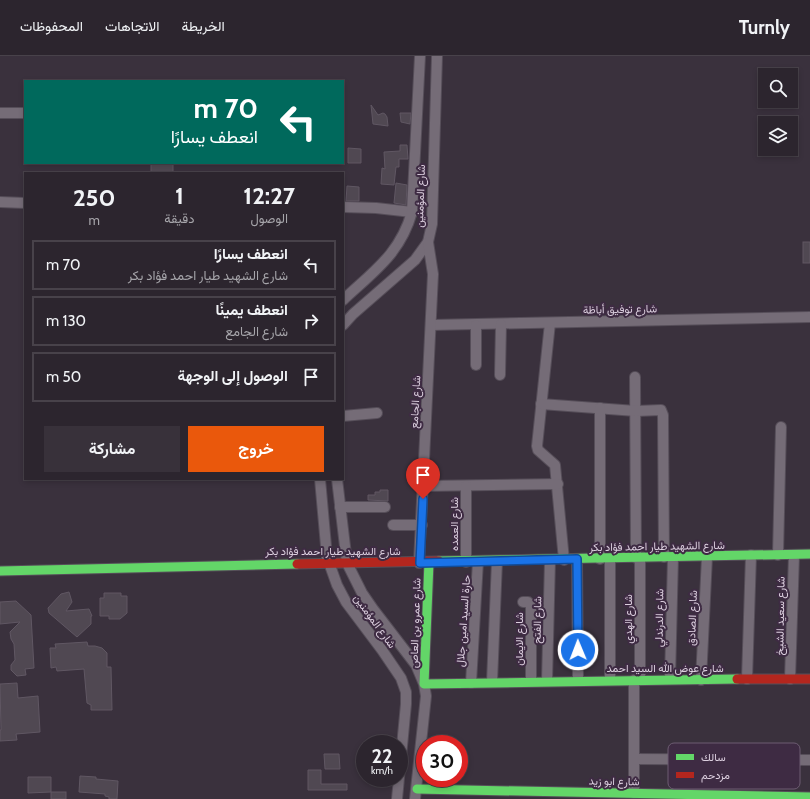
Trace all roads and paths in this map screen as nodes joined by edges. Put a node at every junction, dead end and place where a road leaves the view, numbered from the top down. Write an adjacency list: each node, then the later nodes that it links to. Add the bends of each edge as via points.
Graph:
1 (420, 56): 8 (street, شارع المؤمنين)
2 (437, 56): 9 (street, شارع المؤمنين, via 432,224)
3 (0, 113): 4 (street)
4 (24, 114)
5 (0, 202): 6 (street)
6 (24, 203)
7 (344, 207): 8 (street)
8 (412, 212): 10 (street, شارع المؤمنين, via 403,237 392,254)
9 (428, 242): 12 (street, شارع المؤمنين, via 415,260); 16 (street, شارع الجامع, via 434,274)
10 (344, 299)
11 (810, 317): 13 (street, شارع توفيق أباظة)
12 (344, 323)
13 (550, 323): 15 (street, شارع توفيق أباظة); 20 (street)
14 (476, 324): 15 (street, شارع توفيق أباظة); 16 (street, شارع توفيق أباظة); 17 (street)
15 (501, 324): 18 (street)
16 (431, 326): 29 (street, شارع الجامع)
17 (476, 365)
18 (500, 375)
19 (635, 377): 22 (street, شارع الهدي)
20 (541, 404): 21 (street); 28 (street, via 537,446 538,450 555,465)
21 (600, 408): 22 (street); 43 (street)
22 (636, 411): 39 (street, شارع الدرندلي, via 662,412); 41 (street, شارع الهدي)
23 (377, 414): 24 (street)
24 (344, 416)
25 (782, 427): 36 (street)
26 (320, 480): 50 (street, شارع المؤمنين)
27 (337, 480): 31 (street, شارع المؤمنين)
28 (558, 484): 30 (street); 45 (street)
29 (423, 486): 30 (street); 34 (street, شارع الجامع)
30 (466, 486): 49 (street, شارع العمده)
31 (340, 507): 32 (street); 51 (street, شارع المؤمنين)
32 (385, 507)
33 (393, 525): 34 (street)
34 (422, 525): 48 (street, شارع الجامع)
35 (810, 554): 37 (street, شارع الشهيد طيار احمد فؤاد بكر)
36 (778, 555): 37 (street, شارع الشهيد طيار احمد فؤاد بكر); 38 (street, شارع الشهيد طيار احمد فؤاد بكر)
37 (794, 555): 56 (street, شارع سعيد الشيخ)
38 (751, 556): 40 (street, شارع الشهيد طيار احمد فؤاد بكر); 55 (street)
39 (668, 557): 40 (street, شارع الشهيد طيار احمد فؤاد بكر); 41 (street, شارع الشهيد طيار احمد فؤاد بكر); 54 (street, شارع الدرندلي)
40 (706, 557): 61 (street, شارع الصادق)
41 (638, 558): 43 (street, شارع الشهيد طيار احمد فؤاد بكر); 60 (street, شارع الهدي)
42 (577, 559): 43 (street, شارع الشهيد طيار احمد فؤاد بكر); 45 (street, شارع الشهيد طيار احمد فؤاد بكر); 58 (street)
43 (605, 559): 59 (street)
44 (550, 560): 45 (street, شارع الشهيد طيار احمد فؤاد بكر); 47 (street, شارع الشهيد طيار احمد فؤاد بكر); 63 (street, شارع الفتح)
45 (564, 560)
46 (478, 561): 47 (street, شارع الشهيد طيار احمد فؤاد بكر); 49 (street, شارع الشهيد طيار احمد فؤاد بكر); 65 (street, حارة السيد امين جلال)
47 (497, 561): 64 (street)
48 (424, 562): 49 (street, شارع الشهيد طيار احمد فؤاد بكر); 51 (street, شارع الشهيد طيار احمد فؤاد بكر); 66 (street, شارع عمرو بن العاص)
49 (466, 562)
50 (329, 563): 51 (street, شارع الشهيد طيار احمد فؤاد بكر); 52 (street, شارع الشهيد طيار احمد فؤاد بكر); 77 (street, شارع المؤمنين, via 346,602 392,664 406,692)
51 (348, 563): 66 (street, شارع المؤمنين, via 362,593 416,664)
52 (0, 571)
53 (523, 602): 62 (street, شارع الايمان, via 528,602 530,606)
54 (670, 679): 60 (street, شارع عوض الله السيد احمد); 61 (street, شارع عوض الله السيد احمد)
55 (747, 679): 56 (street, شارع عوض الله السيد احمد); 61 (street, شارع عوض الله السيد احمد)
56 (790, 679): 57 (street, شارع عوض الله السيد احمد)
57 (810, 679)
58 (578, 680): 59 (street, شارع عوض الله السيد احمد); 63 (street, شارع عوض الله السيد احمد)
59 (610, 680): 60 (street, شارع عوض الله السيد احمد)
60 (637, 680): 67 (street, شارع الهدي)
61 (701, 680)
62 (531, 681): 63 (street, شارع عوض الله السيد احمد); 64 (street, شارع عوض الله السيد احمد)
63 (548, 681)
64 (492, 682): 65 (street, شارع عوض الله السيد احمد)
65 (471, 683): 66 (street, شارع عوض الله السيد احمد)
66 (424, 684): 72 (street, شارع المؤمنين, via 426,696)
67 (635, 758): 68 (street); 71 (street, شارع الهدي)
68 (668, 758)
69 (800, 760): 70 (street)
70 (810, 760)
71 (634, 793): 72 (street, شارع ابو زيد); 73 (street, شارع ابو زيد)
72 (416, 794)
73 (708, 797): 74 (street, شارع ابو زيد)
74 (752, 797): 75 (street, شارع ابو زيد)
75 (788, 797): 76 (street, شارع ابو زيد)
76 (810, 797)
77 (397, 799)

